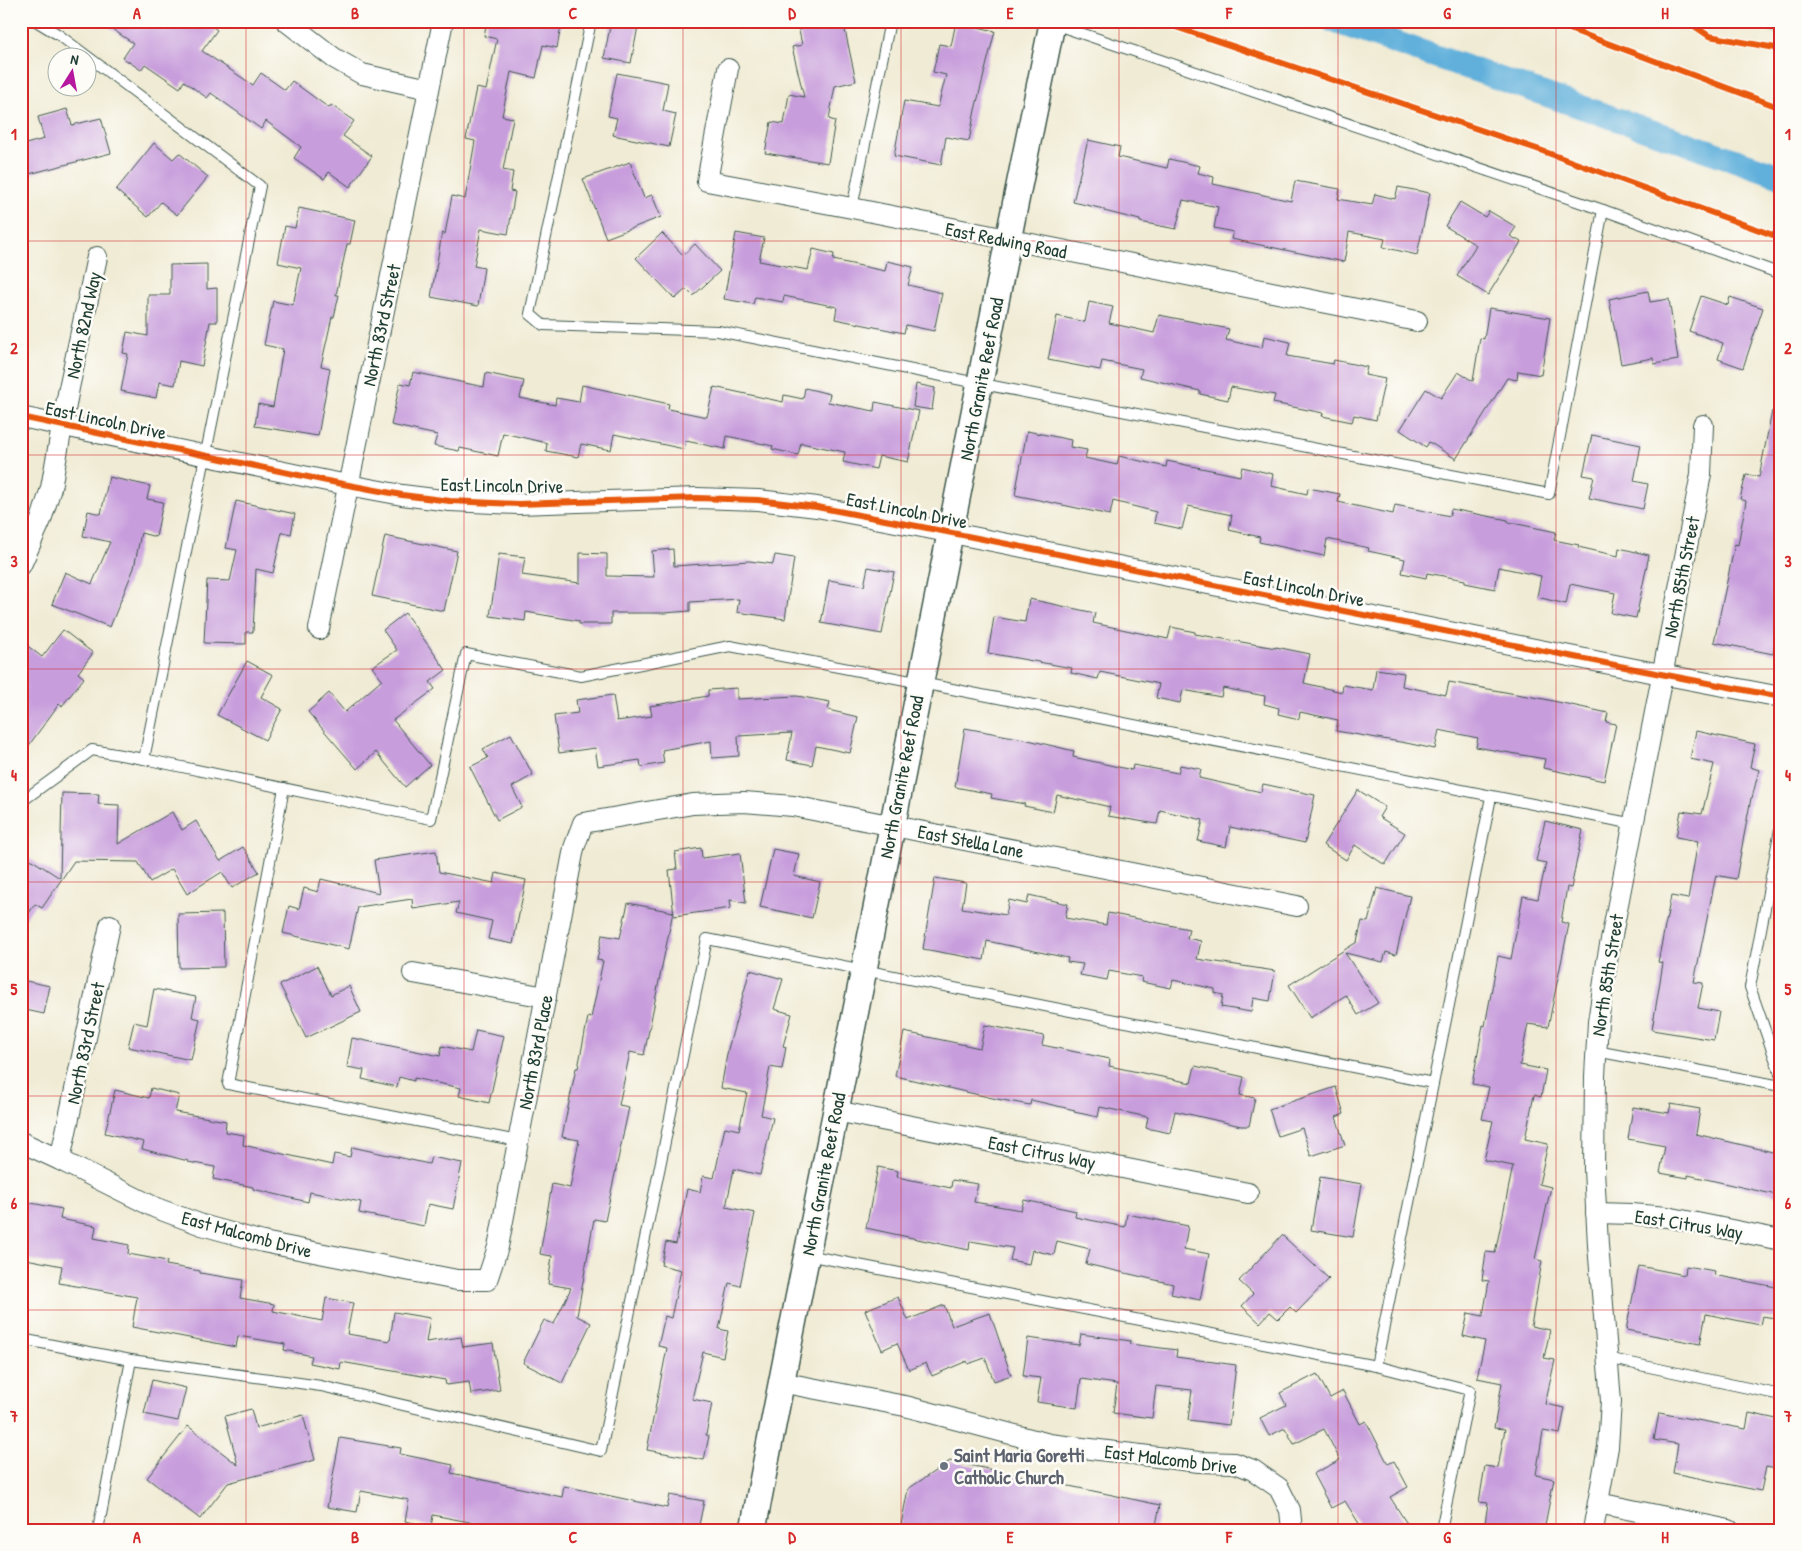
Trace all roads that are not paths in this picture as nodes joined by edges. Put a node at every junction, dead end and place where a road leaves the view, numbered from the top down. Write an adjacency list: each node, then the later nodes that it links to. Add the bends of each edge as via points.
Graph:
1 (36, 21): 19 (lane, via 260,186)
2 (286, 21): 8 (street, via 334,58 362,74)
3 (443, 21): 8 (street, North 83rd Street)
4 (591, 21): 15 (lane, via 530,314 543,325 718,332)
5 (890, 21): 9 (lane)
6 (1049, 22): 10 (lane); 11 (street, North Granite Reef Road)
7 (728, 69): 9 (street, East Redwing Road, via 707,182)
8 (429, 89): 20 (street, North 83rd Street)
9 (852, 208): 11 (street, East Redwing Road)
10 (1603, 210): 13 (lane); 15 (lane, via 1549,494)
11 (1008, 239): 14 (street, East Redwing Road); 15 (street, North Granite Reef Road)
12 (97, 257): 17 (street, North 82nd Way)
13 (1781, 274)
14 (1417, 321)
15 (980, 384): 21 (street, North Granite Reef Road)
16 (21, 417): 17 (street, East Lincoln Drive)
17 (62, 426): 19 (street, East Lincoln Drive); 22 (street, North 82nd Way, via 51,488)
18 (1703, 426): 24 (street, North 85th Street, via 1701,474)
19 (205, 456): 20 (street, East Lincoln Drive); 27 (lane)
20 (348, 485): 21 (street, East Lincoln Drive, via 450,501 518,504 697,498 758,500 817,507); 23 (street, North 83rd Street)
21 (950, 533): 24 (street, East Lincoln Drive); 25 (street, North Granite Reef Road)
22 (21, 565)
23 (318, 629)
24 (1662, 674): 26 (street, East Lincoln Drive); 32 (street, North 85th Street)
25 (920, 682): 28 (lane, via 730,646 581,676 466,654 431,819); 29 (lane); 34 (street, North Granite Reef Road)
26 (1781, 697)
27 (144, 759): 28 (lane); 30 (lane, via 92,750)
28 (284, 788): 46 (lane, via 228,1084)
29 (1491, 797): 32 (lane); 42 (lane)
30 (21, 802)
31 (583, 823): 34 (street, East Stella Lane, via 693,804 744,802 793,806); 39 (street, North 83rd Place, via 574,848)
32 (1634, 824): 40 (street, North 85th Street, via 1607,961)
33 (1781, 824): 41 (lane, via 1750,987)
34 (892, 826): 35 (street, East Stella Lane); 37 (street, North Granite Reef Road)
35 (1297, 906)
36 (110, 925): 47 (street, North 83rd Street)
37 (864, 970): 42 (lane); 44 (street, North Granite Reef Road); 55 (lane, via 707,940 601,1451 321,1386)
38 (413, 973): 39 (street)
39 (546, 997): 46 (street, North 83rd Place)
40 (1596, 1051): 43 (lane); 49 (street, North 85th Street)
41 (1781, 1076)
42 (1434, 1083): 56 (lane)
43 (1781, 1086)
44 (836, 1111): 48 (street, East Citrus Way); 51 (street, North Granite Reef Road)
45 (21, 1142): 47 (street, East Malcomb Drive)
46 (518, 1142): 52 (street, North 83rd Place, via 498,1247)
47 (60, 1160): 52 (street, East Malcomb Drive, via 156,1208 263,1242 457,1280)
48 (1248, 1194)
49 (1596, 1213): 50 (street, East Citrus Way, via 1667,1217); 54 (street, North 85th Street)
50 (1781, 1240)
51 (807, 1255): 56 (lane); 57 (street, North Granite Reef Road)
52 (487, 1280)
53 (21, 1339): 55 (lane)
54 (1607, 1358): 58 (lane); 59 (street, North 85th Street, via 1610,1401 1608,1447)
55 (132, 1360): 60 (lane)
56 (1376, 1366): 63 (lane, via 1470,1390)
57 (780, 1382): 61 (street, North Granite Reef Road); 62 (street, East Malcomb Drive, via 905,1406 1049,1444 1199,1462 1235,1463 1253,1470 1278,1488 1290,1510)
58 (1781, 1395)
59 (1598, 1503): 64 (street, North 85th Street); 65 (street)
60 (98, 1530)
61 (753, 1530)
62 (1292, 1530)
63 (1441, 1530)
64 (1593, 1530)
65 (1730, 1530)

